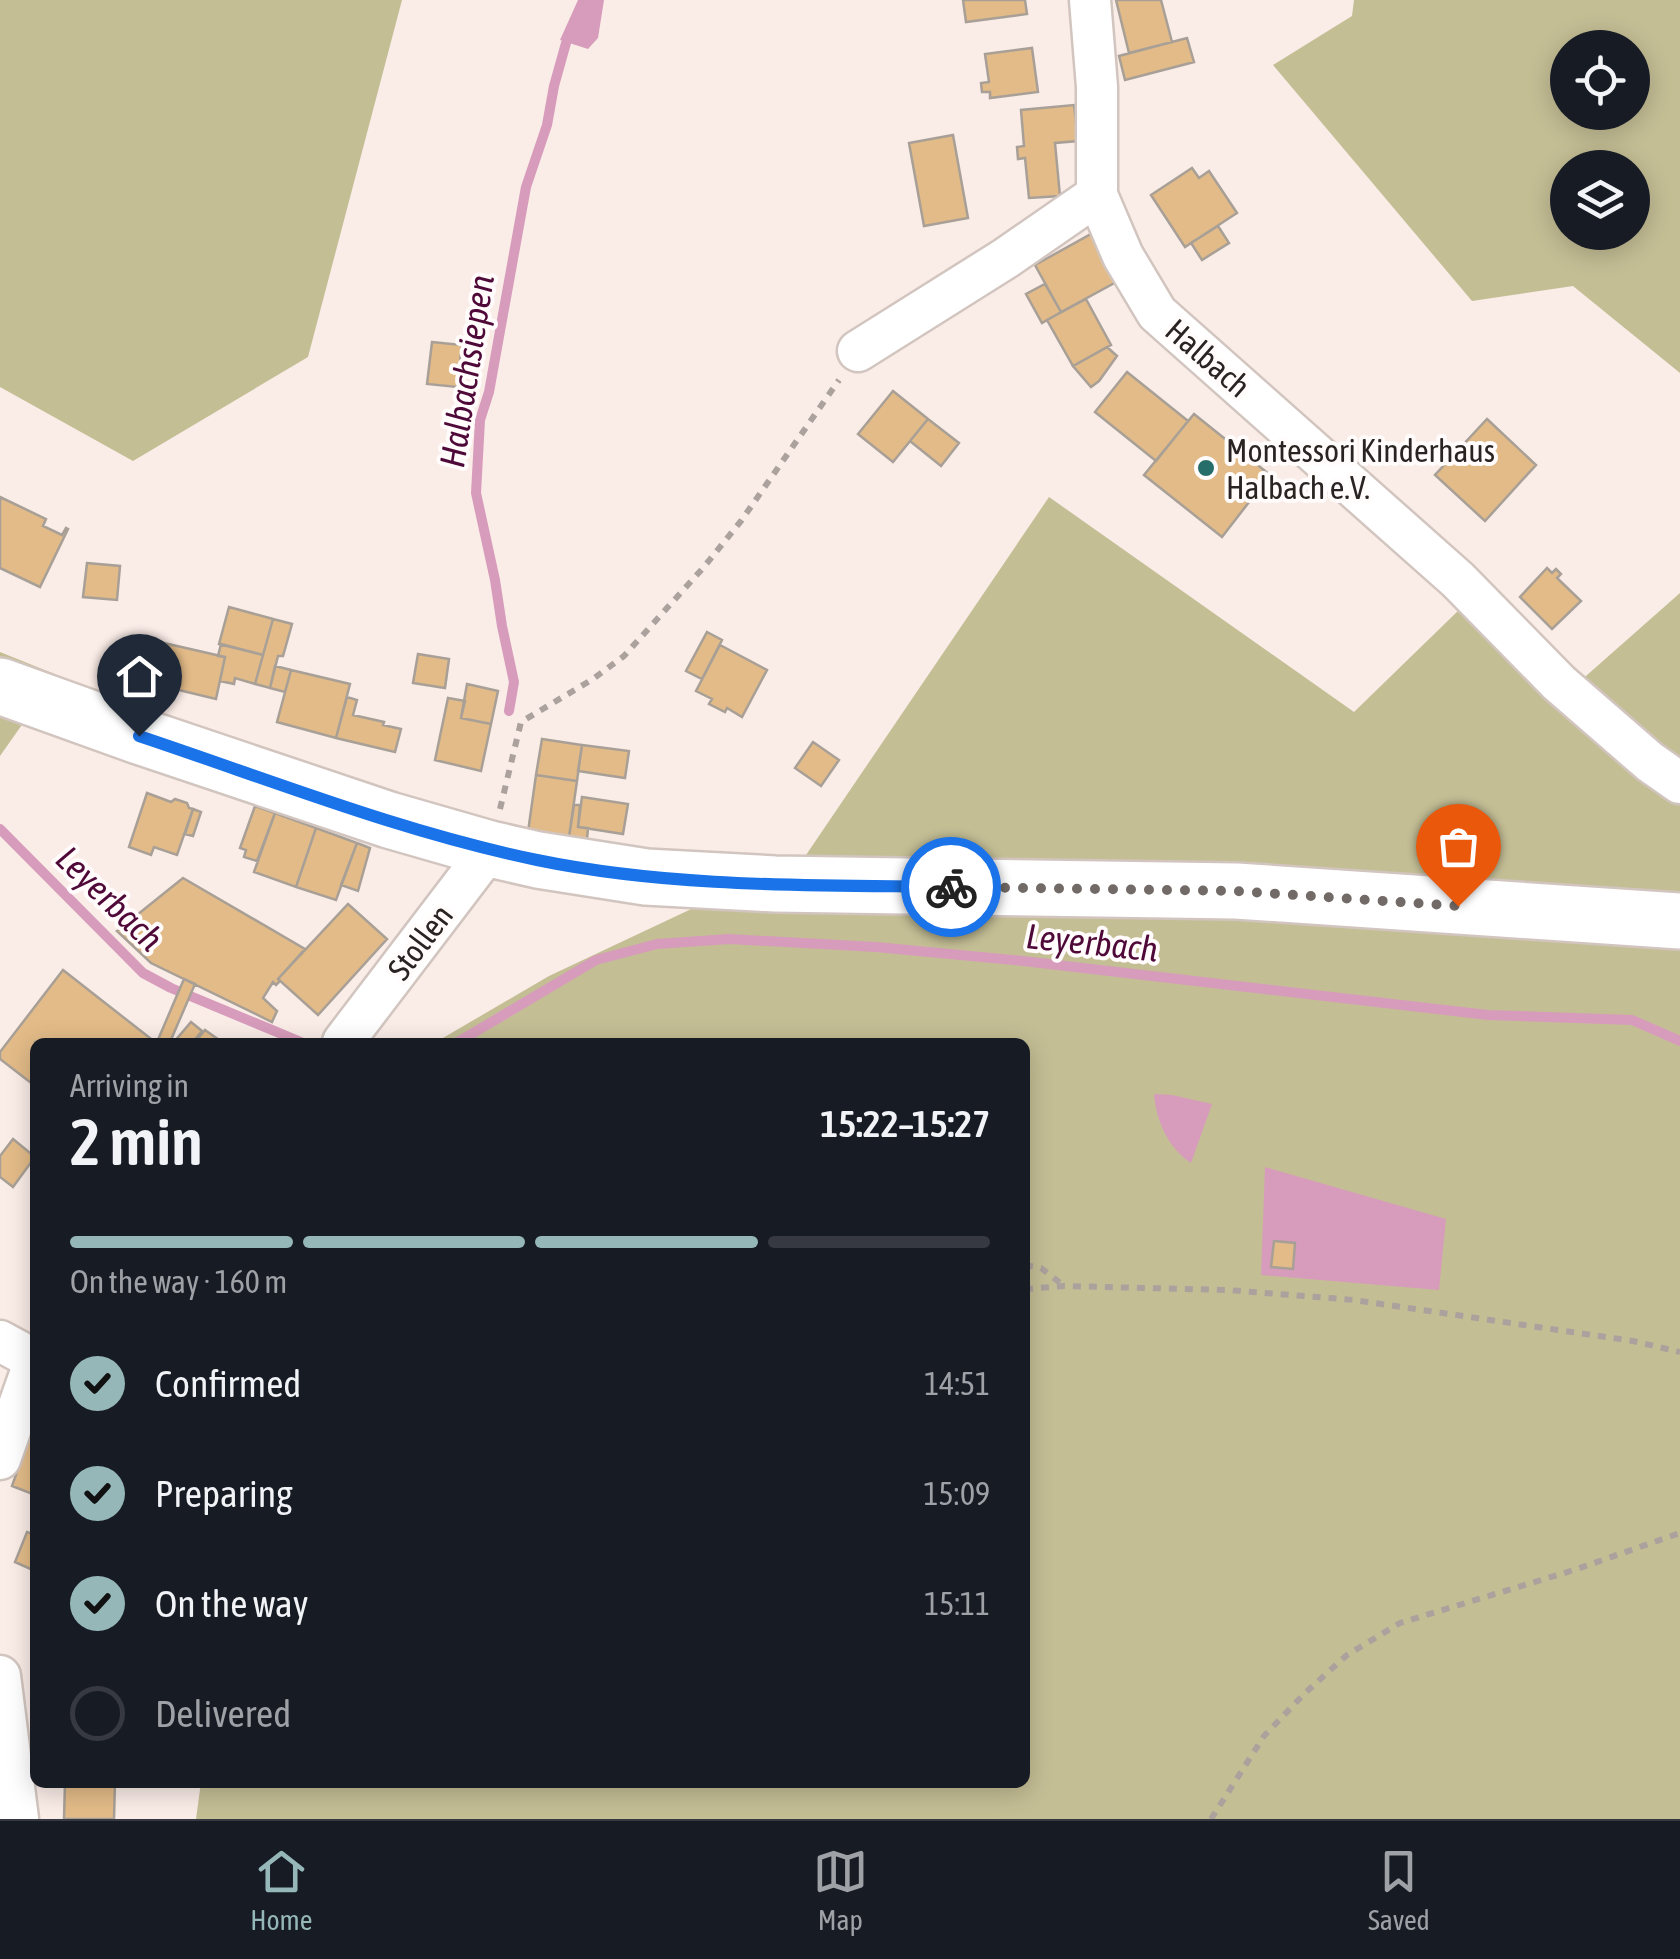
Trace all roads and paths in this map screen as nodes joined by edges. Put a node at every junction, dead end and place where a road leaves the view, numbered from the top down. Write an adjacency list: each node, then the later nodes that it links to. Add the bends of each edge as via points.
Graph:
1 (1090, 0): 2 (street, Halbach)
2 (1097, 195): 3 (street); 5 (street, Halbach, via 1157,313 1458,580 1560,683)
3 (858, 350): 6 (path, via 740,521 624,656 521,722)
4 (0, 686): 6 (main road, via 338,804)
5 (1680, 783)
6 (490, 849): 7 (main road, via 646,877 1236,891); 8 (street, Stollen)
7 (1680, 920)
8 (347, 1038)
9 (1030, 1266): 10 (path)
10 (1064, 1286): 11 (path); 13 (path, via 1354,1300)
11 (1030, 1289)
12 (0, 1341): 14 (street)
13 (1680, 1352)
14 (30, 1357)
15 (30, 1374): 16 (street)
16 (0, 1460)
17 (1680, 1533): 20 (path, via 1400,1623 1305,1693 1264,1736)
18 (0, 1676): 19 (street)
19 (18, 1819)
20 (1211, 1819)

